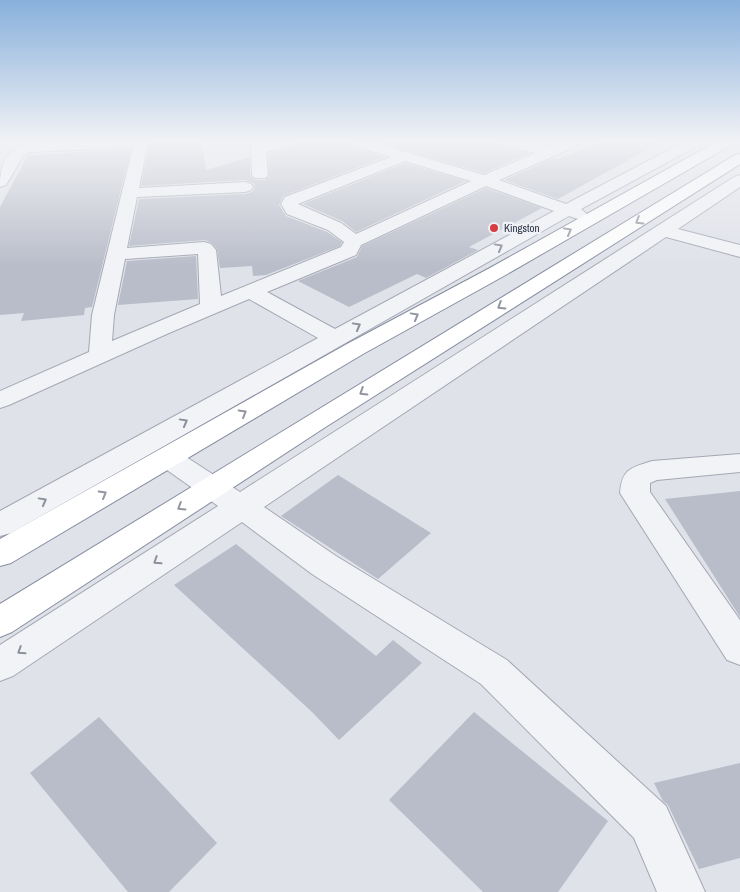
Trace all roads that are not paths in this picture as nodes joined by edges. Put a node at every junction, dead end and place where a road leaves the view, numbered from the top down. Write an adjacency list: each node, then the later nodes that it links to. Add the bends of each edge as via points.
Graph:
1 (132, 184): 10 (street)
2 (335, 184): 13 (street, via 289,204 293,210 339,229)
3 (477, 184): 13 (street)
4 (495, 184): 11 (street)
5 (628, 184): 11 (street)
6 (641, 184): 11 (highway)
7 (701, 184): 25 (highway, one-way to 25)
8 (734, 184): 12 (street)
9 (245, 187): 10 (street)
10 (130, 193): 15 (street)
11 (579, 214): 18 (street, one-way to 11); 23 (highway, one-way to 11, via 355,349)
12 (662, 230): 14 (street); 25 (street)
13 (353, 242): 16 (street, via 349,251 339,256)
14 (740, 251)
15 (116, 254): 17 (street, via 204,248 207,250); 19 (street, via 103,315)
16 (250, 291): 17 (street); 18 (street)
17 (211, 307): 19 (street)
18 (335, 338): 26 (street, one-way to 18)
19 (100, 355): 20 (street)
20 (31, 386): 21 (street); 22 (street)
21 (0, 388)
22 (0, 400)
23 (166, 457): 25 (street); 27 (highway, one-way to 23)
24 (740, 463): 29 (street, via 652,471 636,478 634,493)
25 (226, 497): 28 (highway, one-way to 28); 30 (street, one-way to 30); 31 (street, via 324,565 494,672 650,822)
26 (0, 525)
27 (0, 554)
28 (0, 622)
29 (740, 649)
30 (0, 665)
31 (680, 891)

